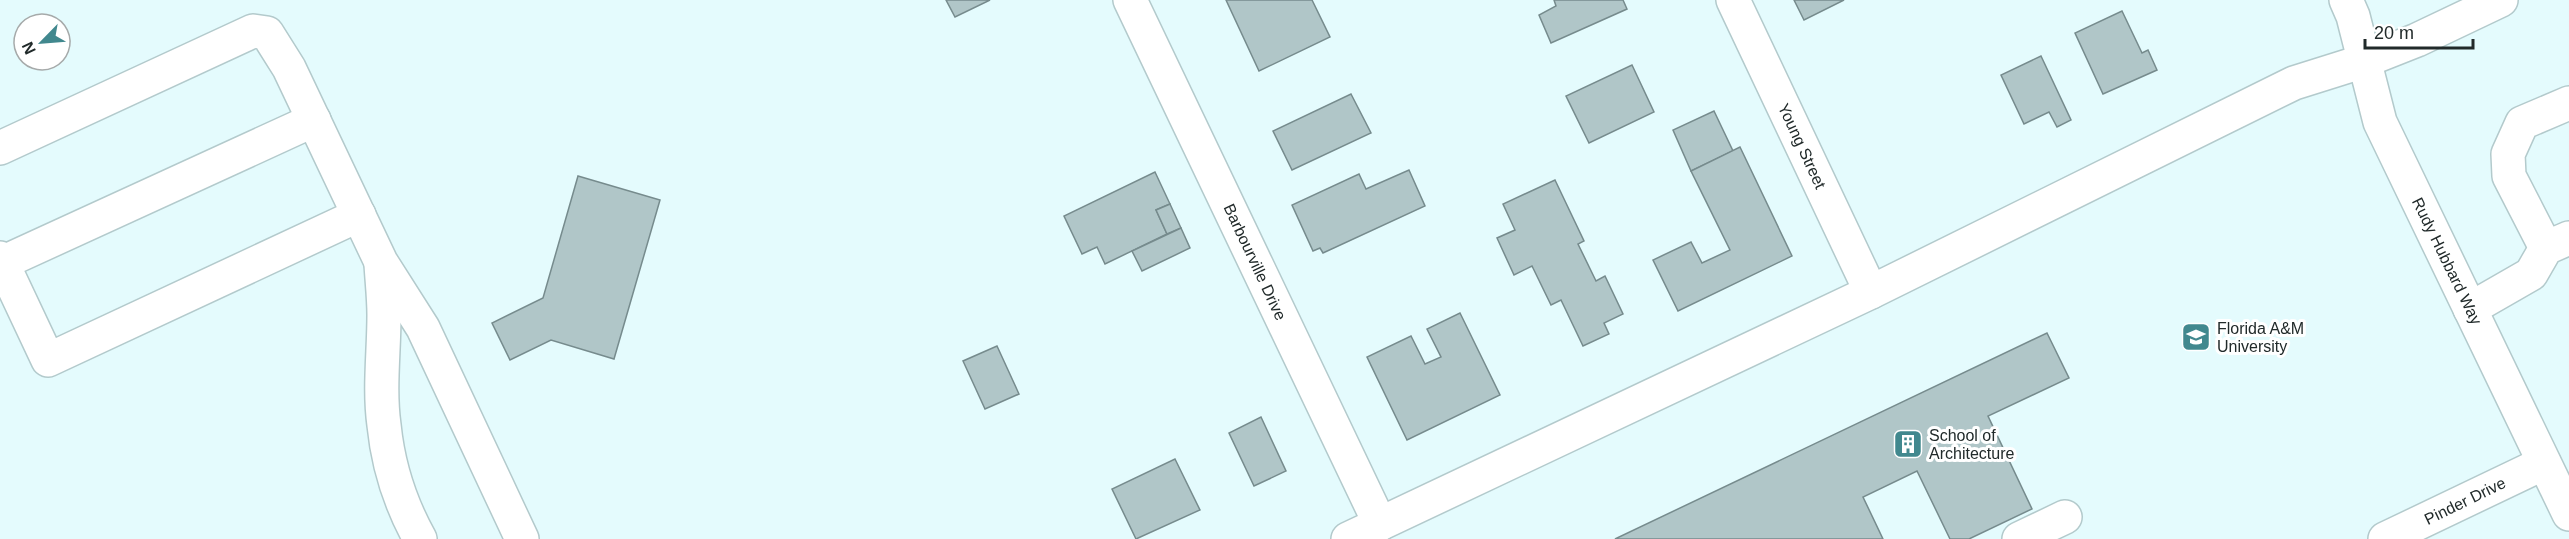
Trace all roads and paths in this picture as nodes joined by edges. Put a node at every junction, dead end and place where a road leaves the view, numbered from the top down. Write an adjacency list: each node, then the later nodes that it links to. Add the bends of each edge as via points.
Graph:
1 (1130, 0): 18 (street, Barbourville Drive)
2 (1733, 0): 13 (street, Young Street)
3 (2346, 0): 5 (street, Rudy Hubbard Way, via 2354,16)
4 (2501, 0): 5 (street)
5 (2364, 61): 13 (street, via 2294,83); 14 (street, Rudy Hubbard Way, via 2380,122)
6 (2569, 103): 10 (street, via 2522,123 2508,154 2509,176)
7 (314, 120): 8 (street, via 267,33 253,31); 9 (street); 11 (street)
8 (0, 148)
9 (359, 215): 11 (street, via 48,360); 12 (street)
10 (2558, 243): 14 (street, via 2531,274)
11 (1, 260)
12 (381, 262): 19 (street, via 384,426 406,513); 20 (street, via 423,328)
13 (1871, 292): 18 (street)
14 (2470, 309): 15 (street, Rudy Hubbard Way)
15 (2544, 463): 16 (street, Rudy Hubbard Way); 23 (street, Pinder Drive)
16 (2569, 514)
17 (2065, 517): 22 (street)
18 (1380, 524): 21 (street)
19 (420, 539)
20 (522, 539)
21 (1348, 539)
22 (2019, 539)
23 (2385, 539)

